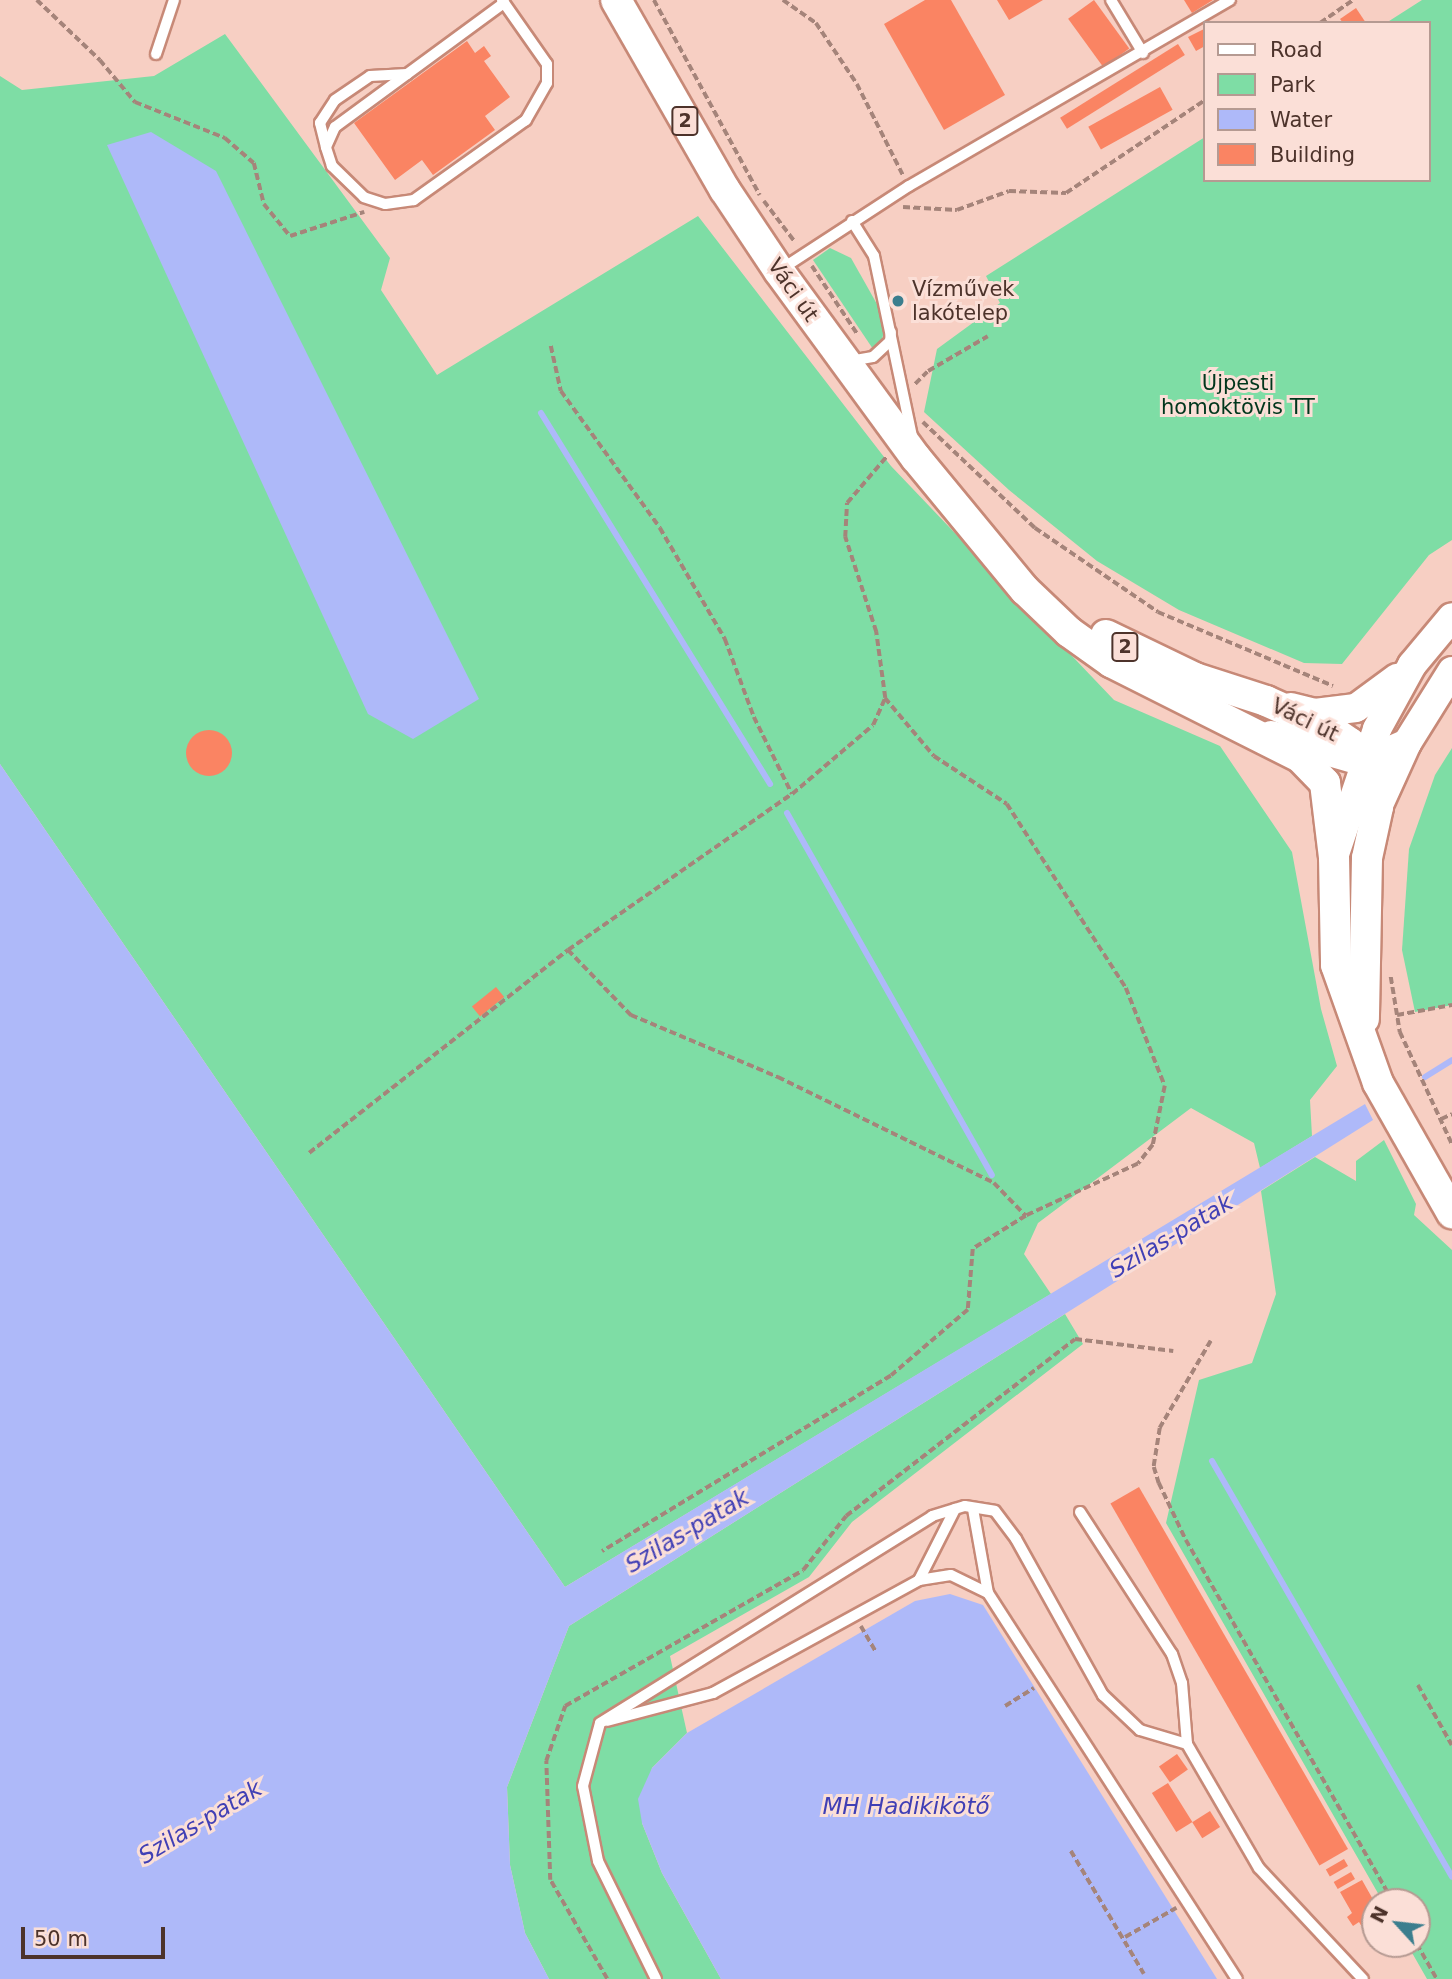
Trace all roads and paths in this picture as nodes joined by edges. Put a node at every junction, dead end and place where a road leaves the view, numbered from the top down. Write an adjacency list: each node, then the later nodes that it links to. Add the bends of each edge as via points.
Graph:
1 (37, 0): 17 (path, via 100,60 135,102 225,138 254,163 264,204 290,236)
2 (174, 0): 12 (lane)
3 (616, 0): 21 (main road, Váci út / 2, via 726,190)
4 (654, 0): 20 (path, via 760,197)
5 (782, 0): 16 (path, via 816,23 857,85)
6 (1111, 0): 11 (lane)
7 (1230, 0): 11 (lane)
8 (1353, 0): 10 (path)
9 (503, 2): 13 (lane); 17 (lane, via 547,64 547,83 526,120 414,200)
10 (1323, 21)
11 (1143, 52): 16 (lane)
12 (156, 54)
13 (407, 74): 15 (lane, via 335,127); 15 (lane, via 370,76 335,100 320,123)
14 (1204, 101): 18 (path, via 1066,193 1009,191 957,210)
15 (326, 147): 17 (lane, via 332,166 348,182 364,197)
16 (909, 186): 18 (lane)
17 (385, 204)
18 (873, 209): 19 (lane)
19 (852, 221): 20 (lane); 22 (lane, via 874,256)
20 (804, 253): 21 (lane); 25 (path)
21 (779, 271): 26 (main road, Váci út / 2)
22 (892, 325): 25 (lane, via 890,341); 27 (lane)
23 (988, 336): 27 (path, via 928,371)
24 (551, 346): 39 (path, via 561,391 660,528 725,639 754,718)
25 (873, 357): 26 (lane)
26 (843, 362): 28 (main road, Váci út / 2)
27 (906, 402): 28 (lane); 35 (path, via 1035,528 1158,612 1334,687 1351,698)
28 (909, 449): 29 (main road, Váci út / 2); 33 (path, via 848,503 845,537 876,632)
29 (1002, 557): 34 (main road, Váci út / 2, via 1079,619 1127,648 1195,678); 36 (main road, Váci út / 2, via 1025,590 1090,647 1182,700)
30 (1452, 617): 31 (main road)
31 (1412, 665): 35 (main road); 38 (main road)
32 (1452, 671): 37 (main road)
33 (885, 698): 39 (path, via 873,725); 52 (path, via 934,756 1007,804 1126,988 1165,1086 1153,1145 1138,1164)
34 (1266, 701): 35 (main road, via 1315,713); 38 (main road, Váci út / 2, via 1331,730 1350,743)
35 (1356, 708)
36 (1245, 728): 38 (main road); 41 (main road, Váci út / 2, via 1300,757 1325,783)
37 (1407, 743): 38 (main road); 40 (main road)
38 (1364, 762): 40 (main road, Váci út / 2); 41 (main road)
39 (792, 794): 42 (path)
40 (1378, 807): 46 (main road, Váci út / 2, via 1367,858)
41 (1334, 858): 46 (main road, Váci út / 2, via 1336,965)
42 (568, 950): 50 (path); 52 (path, via 631,1016 778,1077 995,1183)
43 (1389, 963): 45 (path)
44 (1452, 1005): 45 (path)
45 (1397, 1015): 48 (path, via 1412,1060)
46 (1364, 1031): 51 (main road, Váci út / 2, via 1378,1083 1401,1129)
47 (1452, 1114): 48 (path)
48 (1441, 1119): 49 (path)
49 (1452, 1144)
50 (309, 1153)
51 (1448, 1198)
52 (1026, 1216): 59 (path, via 974,1249 968,1310 891,1376)
53 (1075, 1339): 55 (path)
54 (1211, 1341): 71 (path, via 1160,1428 1154,1458 1159,1483 1186,1540)
55 (1173, 1351)
56 (955, 1508): 57 (lane); 60 (lane); 67 (lane, via 932,1516)
57 (973, 1509): 61 (lane); 68 (lane, via 995,1511 1016,1539 1103,1695 1119,1715 1140,1730)
58 (1080, 1512): 68 (lane, via 1172,1654 1182,1683)
59 (602, 1552)
60 (919, 1580): 61 (lane, via 951,1575); 62 (lane)
61 (988, 1593): 64 (lane)
62 (855, 1615): 63 (path); 67 (lane, via 713,1693)
63 (876, 1652)
64 (1044, 1681): 66 (path); 72 (lane)
65 (1418, 1685): 69 (path)
66 (1005, 1706)
67 (600, 1723): 76 (lane, via 583,1786 598,1861)
68 (1187, 1744): 78 (lane, via 1259,1868)
69 (1452, 1745)
70 (1071, 1851): 73 (path)
71 (1385, 1888)
72 (1187, 1902): 73 (path); 77 (lane)
73 (1124, 1937): 75 (path)
74 (1425, 1958): 79 (path)
75 (1144, 1974)
76 (656, 1979)
77 (1237, 1979)
78 (1363, 1979)
79 (1437, 1979)

